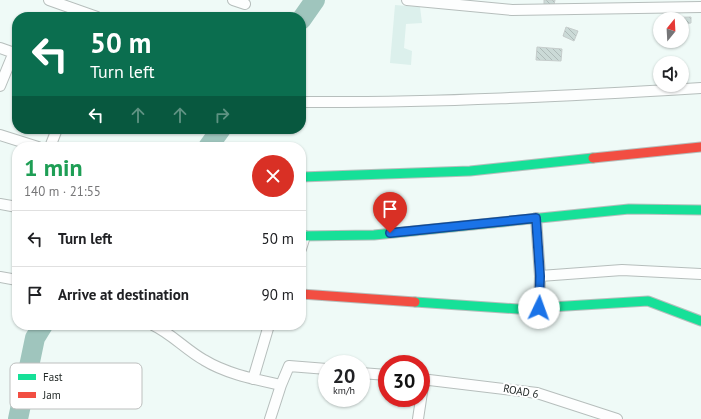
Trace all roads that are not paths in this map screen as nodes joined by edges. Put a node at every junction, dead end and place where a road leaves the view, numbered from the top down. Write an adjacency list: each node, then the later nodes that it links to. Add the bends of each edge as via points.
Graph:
1 (49, 0): 8 (street)
2 (233, 0): 4 (street)
3 (407, 0): 6 (street)
4 (245, 4)
5 (597, 4): 6 (street); 7 (street)
6 (513, 5)
7 (701, 7)
8 (83, 12)
9 (0, 48): 10 (street)
10 (12, 52)
11 (12, 60): 12 (street)
12 (0, 86)
13 (701, 88): 14 (street, via 363,103)
14 (306, 102)
15 (0, 135): 16 (street)
16 (22, 142)
17 (701, 147): 18 (street, via 470,171)
18 (306, 178)
19 (0, 204): 20 (street)
20 (12, 206)
21 (701, 210): 22 (street, via 629,209)
22 (536, 218): 23 (street, via 374,235); 25 (street)
23 (306, 236)
24 (701, 274): 25 (street, via 622,270)
25 (540, 276): 29 (street)
26 (0, 277): 27 (street)
27 (12, 279)
28 (306, 294): 29 (street, via 518,309)
29 (539, 308): 30 (street, via 648,300)
30 (701, 321)
31 (164, 330): 34 (street, via 204,360 239,376)
32 (268, 330): 34 (street)
33 (318, 369): 36 (street, via 290,366)
34 (253, 379): 36 (street)
35 (430, 380): 38 (street, ROAD 6, via 537,393)
36 (281, 385): 39 (street)
37 (419, 407): 40 (street)
38 (601, 416): 41 (street, ROAD 6)
39 (270, 419)
40 (418, 419)
41 (617, 419)

